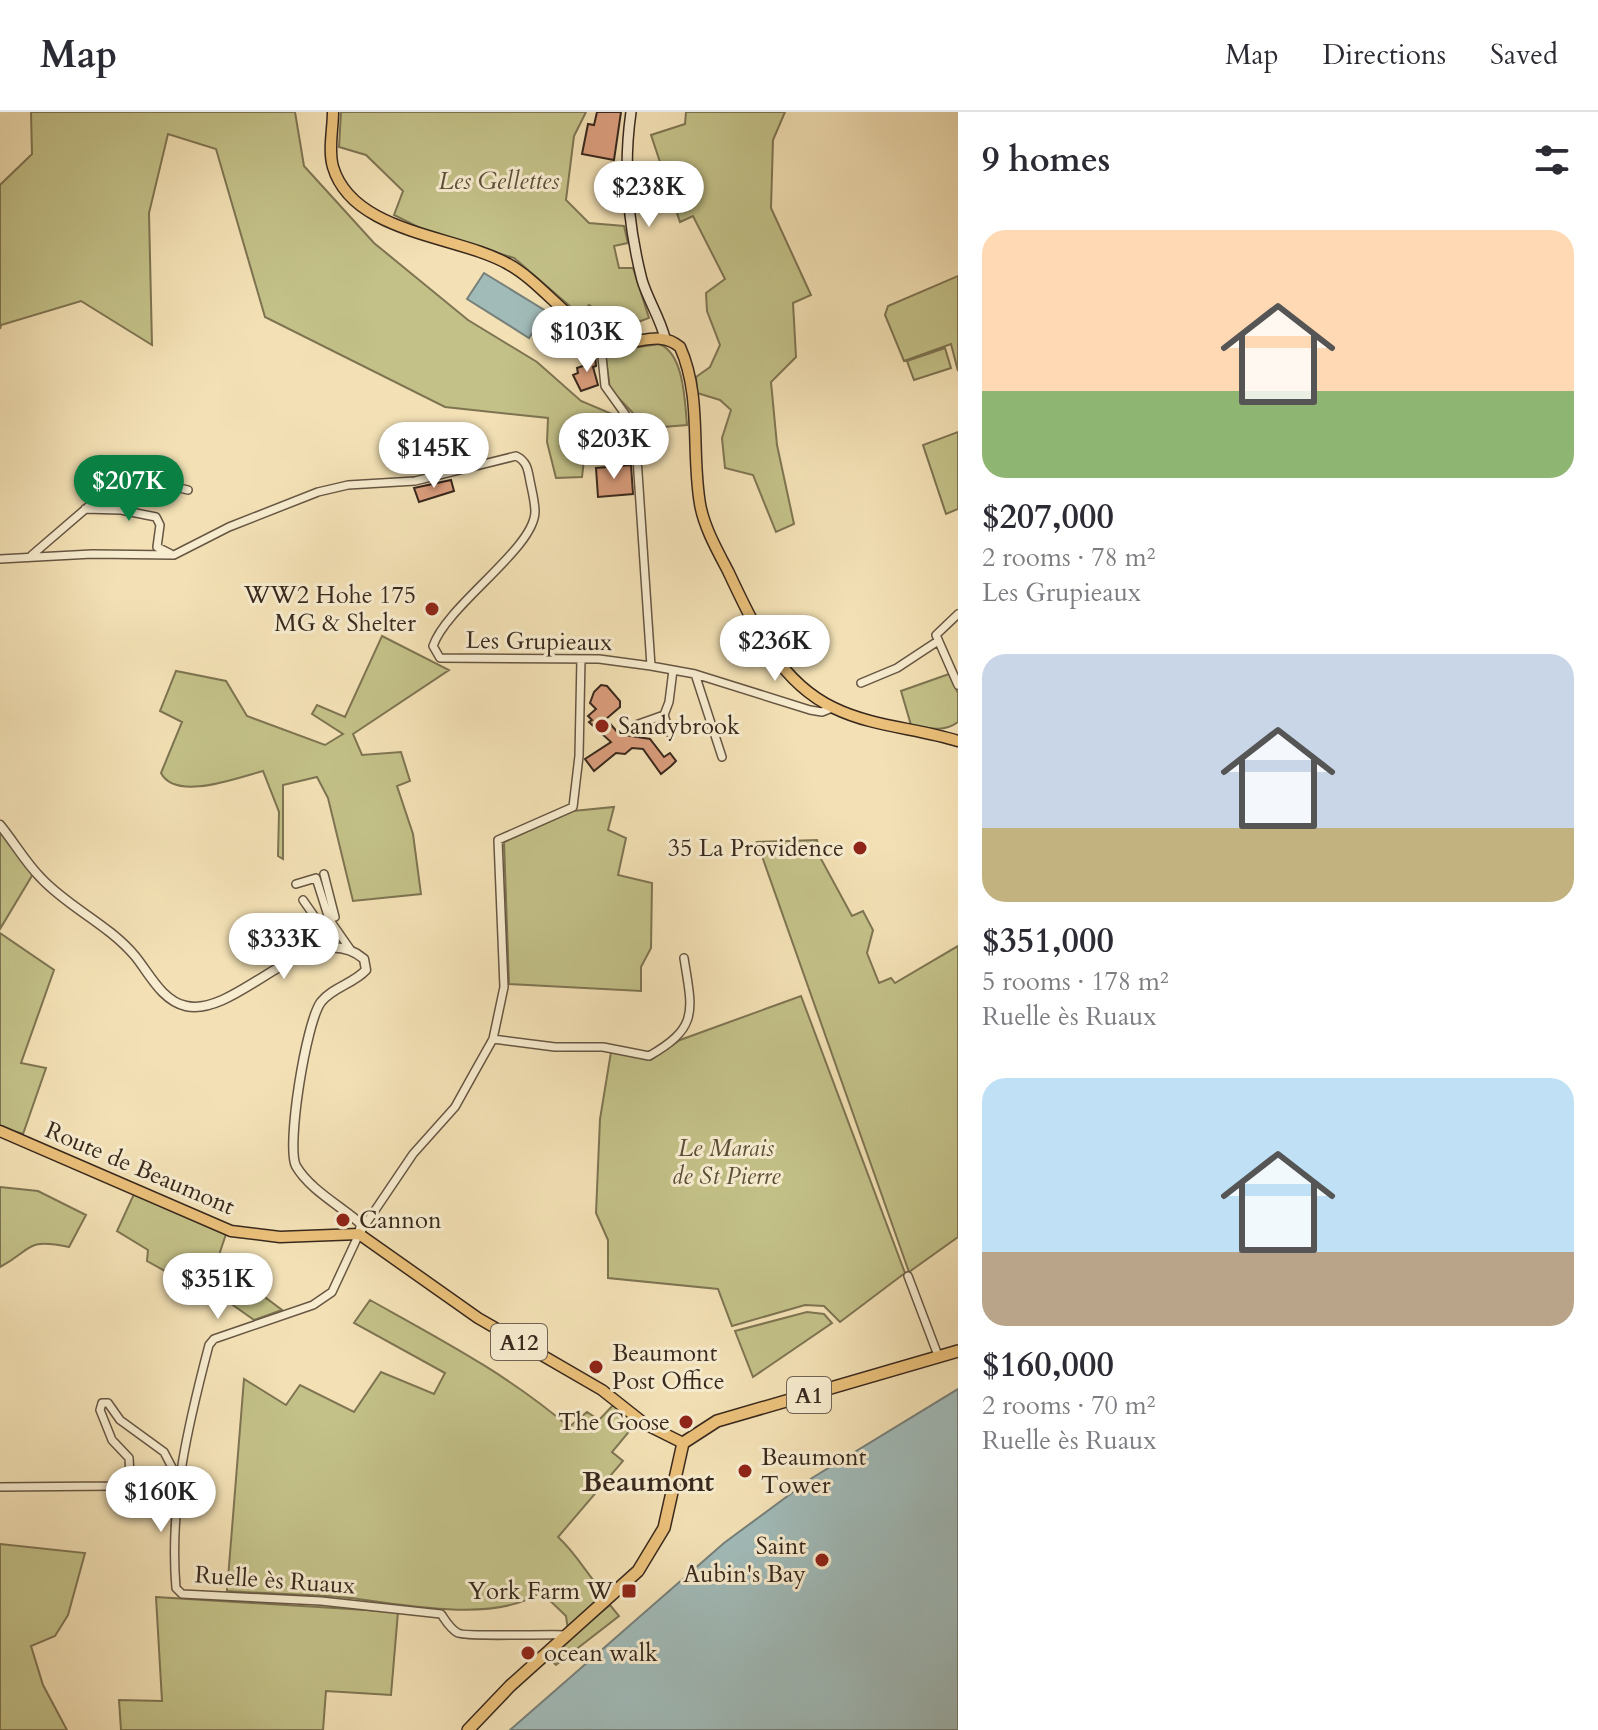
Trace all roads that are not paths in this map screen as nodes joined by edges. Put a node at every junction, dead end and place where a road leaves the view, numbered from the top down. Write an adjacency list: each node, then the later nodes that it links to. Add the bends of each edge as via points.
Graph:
1 (333, 112): 3 (main road, via 332,165 347,193 415,232 506,262)
2 (631, 112): 4 (main road, via 626,151 633,234 643,281)
3 (604, 338): 4 (main road); 15 (street, via 605,386 635,428)
4 (665, 338): 20 (main road, via 680,347 691,381 700,505 711,538 762,641 800,685)
5 (137, 478): 6 (street); 7 (street, via 125,475); 8 (street)
6 (188, 490)
7 (85, 509): 8 (street); 9 (street)
8 (121, 510): 10 (street, via 156,517 157,547)
9 (32, 555): 10 (street, Les Grupieaux); 11 (street, Les Grupieaux)
10 (174, 555): 14 (street, Les Grupieaux, via 318,492 415,481 516,456 528,468 532,522 446,622 436,638 435,653 448,660)
11 (0, 559)
12 (958, 614): 13 (street, via 938,632)
13 (938, 641): 18 (street, via 897,668); 19 (street)
14 (581, 659): 15 (street, Les Grupieaux); 33 (street, via 573,807 498,840 504,987)
15 (651, 666): 16 (street, Les Grupieaux)
16 (673, 670): 17 (street, Les Grupieaux); 21 (street)
17 (695, 674): 20 (street, Les Grupieaux, via 810,710); 25 (street)
18 (861, 683)
19 (958, 685)
20 (832, 708): 24 (main road, via 886,726)
21 (664, 715): 22 (street); 23 (street)
22 (633, 726)
23 (670, 733)
24 (955, 737)
25 (722, 757)
26 (0, 825): 31 (street, via 39,876 111,931 180,1004 216,1004 292,960 324,949)
27 (324, 874): 30 (street, via 335,917)
28 (296, 884): 30 (street, via 316,878)
29 (303, 900): 30 (street, via 317,920)
30 (329, 919): 31 (street)
31 (350, 949): 35 (street, via 364,959 366,970 329,993 315,1012 301,1063 293,1151 308,1180 361,1224)
32 (684, 958): 33 (street, via 692,1010 684,1029 649,1056)
33 (493, 1039): 35 (street, via 455,1107 413,1154)
34 (0, 1131): 35 (main road, Route de Beaumont, via 231,1231 280,1237)
35 (359, 1234): 39 (main road, A12, via 478,1318); 40 (street, Ruelle ès Ruaux, via 337,1285 319,1301 209,1345)
36 (908, 1276): 38 (street)
37 (958, 1351): 38 (highway, A1)
38 (939, 1358): 39 (highway, A1, via 717,1421)
39 (683, 1443): 42 (highway, via 664,1528 638,1571)
40 (178, 1479): 41 (street, via 164,1452 102,1403 112,1440 129,1458 130,1476 124,1482); 42 (street, Ruelle ès Ruaux, via 175,1572 182,1594 441,1614 454,1632 467,1637)
41 (0, 1487)
42 (568, 1635): 43 (highway)
43 (468, 1730)

